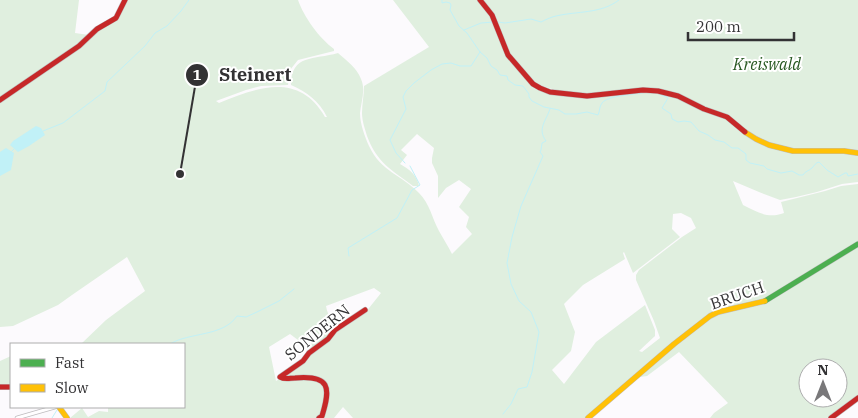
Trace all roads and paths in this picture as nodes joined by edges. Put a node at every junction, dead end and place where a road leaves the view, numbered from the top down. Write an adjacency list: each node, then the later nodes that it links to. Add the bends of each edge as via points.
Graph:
1 (125, 0): 3 (street, via 116,18)
2 (480, 0): 4 (street, via 492,15 508,55 540,88 588,96 658,91 727,117 769,145 793,152)
3 (0, 100)
4 (858, 152)
5 (858, 244): 13 (street, BRUCH, via 766,301 710,316)
6 (365, 310): 12 (street, SONDERN, via 335,330 280,378 312,378 325,384 327,392)
7 (858, 398): 14 (street)
8 (54, 408): 10 (street)
9 (59, 408): 11 (street)
10 (17, 418)
11 (67, 418)
12 (319, 418)
13 (588, 418)
14 (831, 418)

